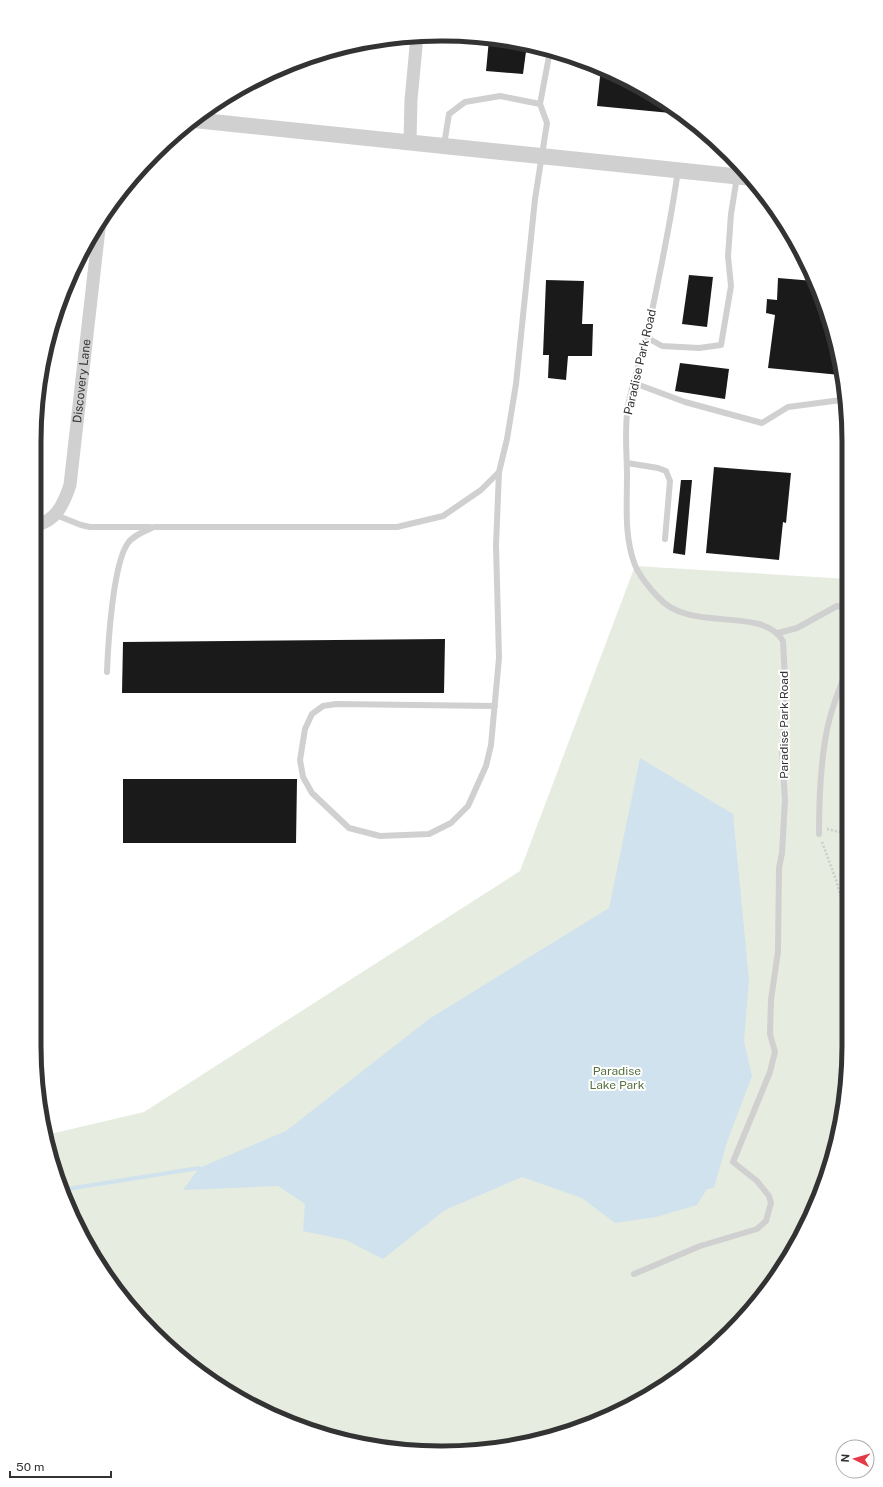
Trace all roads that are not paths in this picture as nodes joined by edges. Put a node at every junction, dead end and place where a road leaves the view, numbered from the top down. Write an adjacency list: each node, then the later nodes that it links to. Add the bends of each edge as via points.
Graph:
1 (416, 42): 5 (street)
2 (549, 56): 3 (lane)
3 (540, 104): 6 (lane, via 500,96 465,102 449,114); 7 (lane, via 547,123)
4 (202, 121): 5 (street)
5 (410, 141): 6 (street)
6 (444, 145): 7 (street)
7 (541, 156): 8 (street); 16 (lane, via 516,384 507,440)
8 (678, 170): 9 (street); 12 (lane, Paradise Park Road, via 672,213)
9 (743, 177)
10 (744, 179): 12 (lane, via 731,214 728,256 731,286 721,345 699,348 662,346)
11 (98, 236): 17 (street, Discovery Lane, via 70,485)
12 (646, 337): 13 (lane, Paradise Park Road)
13 (634, 383): 14 (lane, via 685,402 762,423 788,407); 15 (lane, Paradise Park Road, via 625,438)
14 (840, 400)
15 (626, 463): 20 (lane, via 666,471 670,481); 22 (lane, Paradise Park Road, via 626,515 635,566 657,597 673,610 683,614 763,624)
16 (498, 472): 19 (lane, via 481,490 442,516 397,527); 25 (lane, via 496,545 499,658)
17 (56, 515): 18 (street); 19 (lane, via 90,527)
18 (41, 523)
19 (154, 527): 23 (lane, via 133,538 122,556 117,575)
20 (665, 539)
21 (842, 607): 22 (lane, via 837,606 797,628)
22 (778, 633): 27 (lane, Paradise Park Road, via 783,641 786,700 782,750 785,800 779,868 780,924 771,1000 770,1034 775,1052 770,1072 733,1162 757,1181 769,1196 771,1203 766,1220 757,1229 700,1246)
23 (107, 672)
24 (842, 681): 26 (lane, via 827,729 821,768)
25 (495, 706): 25 (lane, via 486,766 468,806 451,823 428,834 380,836 349,828 312,793 303,777 300,760 305,730 312,714 323,706)
26 (819, 834)
27 (634, 1274)

